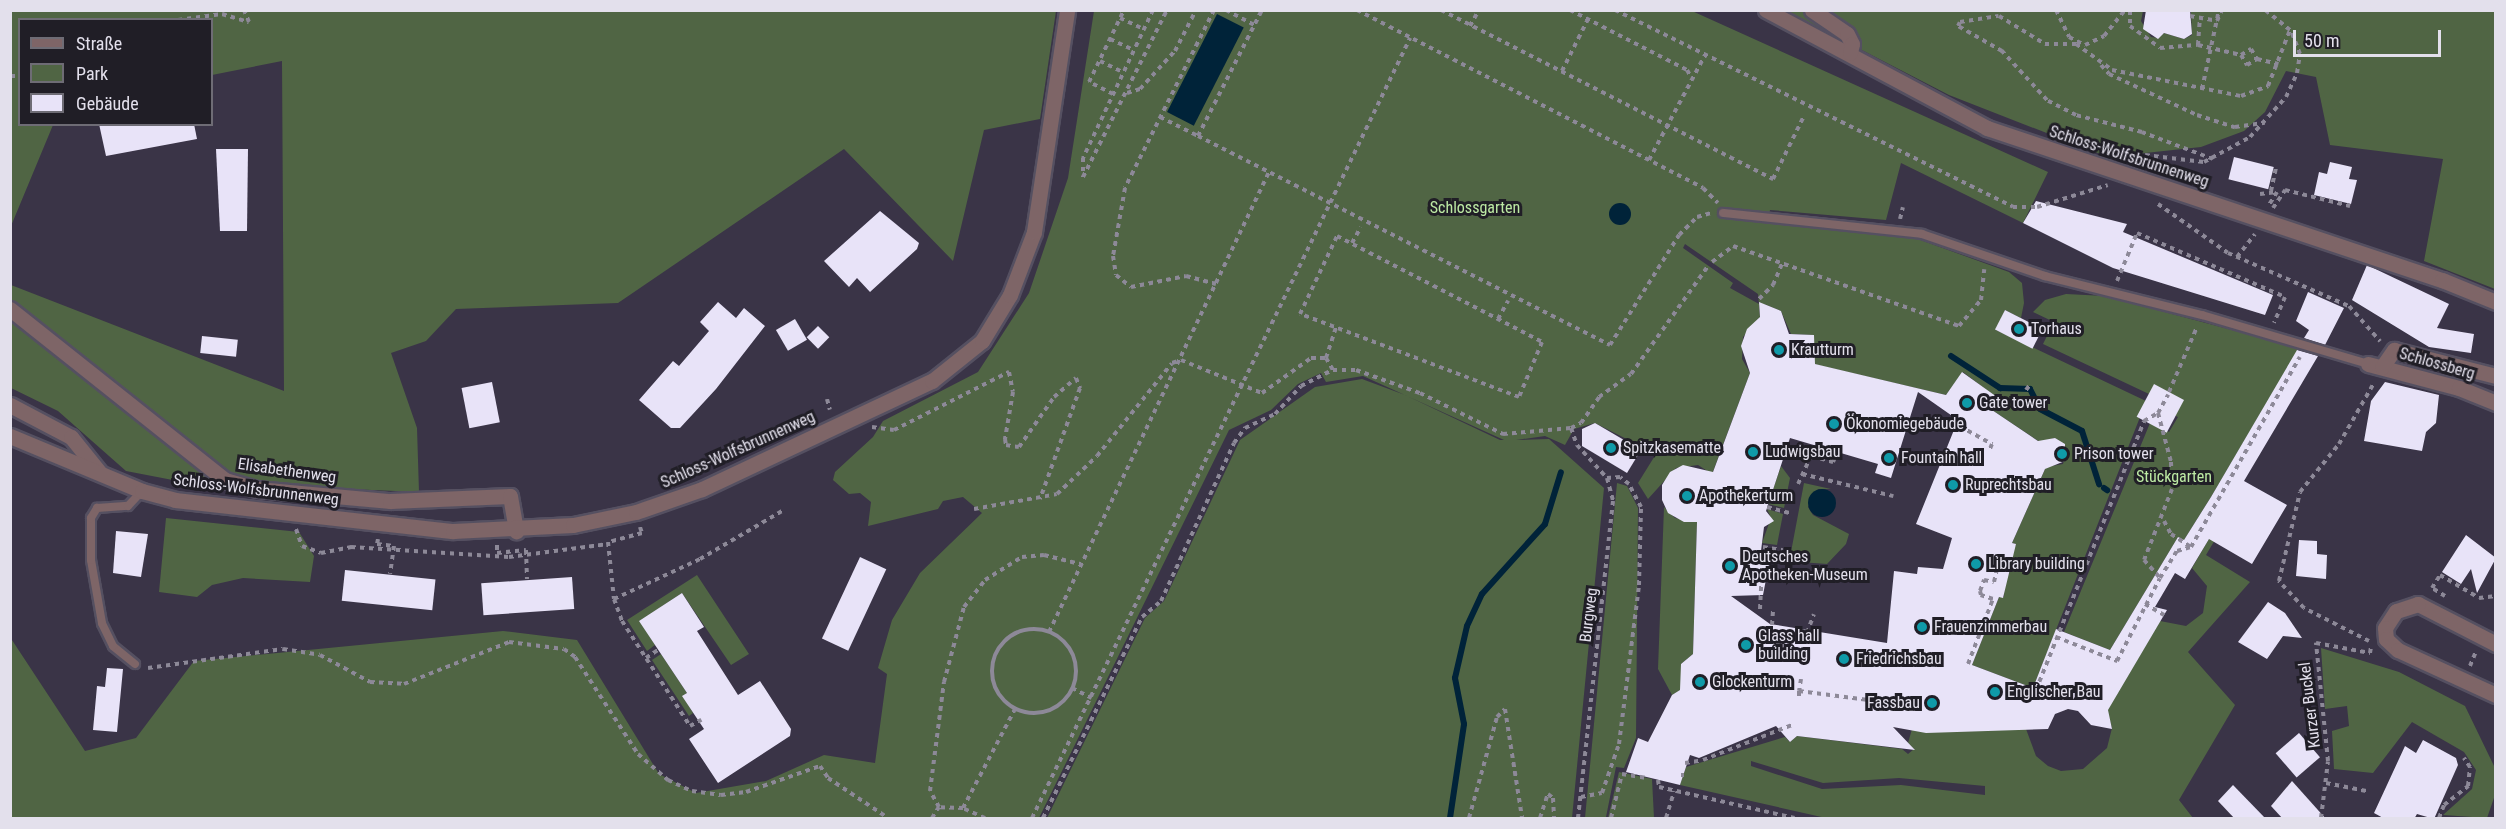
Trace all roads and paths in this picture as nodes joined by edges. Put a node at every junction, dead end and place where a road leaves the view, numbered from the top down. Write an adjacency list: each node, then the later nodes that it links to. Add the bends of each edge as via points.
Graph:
1 (244, 10): 23 (path, via 249,22 222,14)
2 (1067, 10): 98 (street, Schloss-Wolfsbrunnenweg, via 1058,47 1039,213 1010,295 982,341 956,366)
3 (1124, 10): 24 (path)
4 (1153, 10): 30 (path)
5 (1167, 10): 49 (path)
6 (1196, 10): 49 (path, via 1175,51 1140,89)
7 (1214, 10): 51 (path)
8 (1226, 10): 28 (path)
9 (1262, 10): 28 (path)
10 (1357, 10): 32 (path)
11 (1441, 10): 29 (path)
12 (1479, 10): 29 (path)
13 (1570, 10): 26 (path)
14 (1615, 10): 39 (path)
15 (1766, 10): 38 (street, Schloss-Wolfsbrunnenweg)
16 (1812, 10): 38 (street, via 1847,34 1852,44)
17 (2056, 10): 34 (path)
18 (2125, 10): 34 (path, via 2104,36 2085,45)
19 (2130, 10): 35 (path, via 2130,26 2160,48)
20 (2220, 10): 27 (path)
21 (2265, 10): 31 (path)
22 (2190, 16): 25 (path)
23 (193, 18)
24 (1120, 18): 30 (path); 33 (path)
25 (2200, 18): 27 (path); 35 (path)
26 (1588, 19): 45 (path); 47 (path, via 1687,70)
27 (2217, 21): 36 (path)
28 (1254, 25): 55 (path)
29 (1470, 26): 45 (path)
30 (1144, 29): 37 (path)
31 (2290, 30): 44 (path); 53 (path, via 2300,54 2298,73)
32 (1410, 38): 57 (path); 67 (path)
33 (1110, 39): 37 (path); 42 (path)
34 (2076, 44): 43 (path); 56 (path, via 2045,44 2000,16 1966,19 1958,26 2001,51 2056,105)
35 (2198, 45): 36 (path)
36 (2211, 48): 40 (path); 48 (path)
37 (1134, 51): 46 (path)
38 (1850, 53): 61 (street, Schloss-Wolfsbrunnenweg, via 1969,120)
39 (1705, 55): 47 (path); 61 (path, via 2013,207 2037,207 2104,187)
40 (2241, 55): 41 (path, via 2251,49); 41 (path, via 2247,65)
41 (2257, 59): 44 (path)
42 (1100, 60): 46 (path); 50 (path, via 1089,82)
43 (2099, 63): 48 (path, via 2112,70); 53 (path, via 2109,74 2197,115 2235,127)
44 (2278, 64): 48 (path, via 2268,86 2241,96)
45 (1562, 71): 54 (path)
46 (1123, 72): 50 (path)
47 (1691, 77): 54 (path)
48 (2202, 89)
49 (1126, 93): 50 (path, via 1083,177 1083,158)
50 (1113, 94)
51 (1161, 117): 55 (path); 78 (path, via 1122,200 1113,256 1116,275 1131,287 1186,276)
52 (1803, 118): 54 (path, via 1773,179)
53 (2265, 123): 56 (path)
54 (1667, 124): 57 (path)
55 (1198, 136): 60 (path)
56 (2213, 159): 58 (path, via 2180,161 2145,155)
57 (1649, 160): 70 (path, via 1703,188)
58 (2142, 162)
59 (2276, 168): 64 (path)
60 (1269, 172): 67 (path); 78 (path)
61 (2114, 172): 62 (street, Schloss-Wolfsbrunnenweg)
62 (2147, 182): 72 (street, Schloss-Wolfsbrunnenweg); 75 (path, via 2142,193)
63 (2285, 190): 68 (path)
64 (2271, 191): 65 (path); 66 (path)
65 (2277, 192)
66 (2260, 194)
67 (1333, 204): 70 (path, via 1610,345 1683,230 1696,217); 94 (path)
68 (2350, 206)
69 (1903, 207): 71 (path)
70 (1723, 213): 79 (lane, via 1904,230 2045,276)
71 (1900, 217)
72 (2266, 220): 75 (path); 82 (street, Schloss-Wolfsbrunnenweg)
73 (1360, 226): 74 (path)
74 (1352, 243): 85 (path); 86 (path, via 1337,236 1300,314)
75 (2237, 257): 92 (path, via 2349,306 2377,333)
76 (1783, 261): 77 (path, via 1955,326 1975,312); 80 (path, via 1773,285); 102 (path, via 1733,246 1710,264 1631,374 1599,397 1581,423)
77 (1984, 271)
78 (1216, 284): 90 (path)
79 (2112, 292): 84 (lane); 87 (path, via 2136,233 2285,297)
80 (1759, 299)
81 (1508, 301): 85 (path)
82 (2496, 302)
83 (10, 309): 120 (street, Elisabethenweg, via 225,480 257,489 390,501 510,496)
84 (2202, 315): 87 (lane); 99 (path)
85 (1498, 319): 86 (path, via 1542,342 1519,397)
86 (1336, 328): 89 (path)
87 (2270, 333): 88 (lane)
88 (2308, 344): 92 (lane); 125 (path)
89 (1326, 358): 91 (path); 94 (path, via 1300,363 1262,393)
90 (1181, 360): 94 (path); 114 (path, via 1172,363 1073,481); 130 (path)
91 (1333, 370): 102 (path, via 1367,372 1508,436); 183 (path, via 1301,386 1275,414 1237,437 1161,601 1142,617)
92 (2376, 370): 93 (street, via 2394,350); 96 (street, Schlossberg, via 2459,388); 149 (path, via 2339,444 2300,492 2279,581 2304,608)
93 (2496, 376)
94 (1242, 387): 163 (path)
95 (826, 399): 100 (path, via 830,410)
96 (2496, 403)
97 (10, 405): 108 (street, via 71,437)
98 (861, 413): 114 (path, via 878,431 894,430 1009,372 1014,392 1005,439 1006,445 1019,447 1054,397 1076,378 1081,380); 120 (street, Schloss-Wolfsbrunnenweg, via 702,489 645,510 573,525)
99 (2158, 413): 119 (path, via 2172,469); 148 (path, via 2144,421)
100 (824, 414)
101 (1952, 422): 106 (path, via 1992,444)
102 (1571, 428): 110 (path, via 1576,445)
103 (10, 436): 108 (street, Schloss-Wolfsbrunnenweg)
104 (1817, 443): 107 (path)
105 (1838, 450): 107 (path, via 1833,462)
106 (1989, 451)
107 (1812, 456): 109 (path, via 1808,454)
108 (100, 473): 112 (street, Schloss-Wolfsbrunnenweg)
109 (1802, 474): 111 (path); 113 (path)
110 (1607, 478): 176 (path, Burgweg, via 1613,501); 176 (path, via 1620,477 1629,484 1641,507 1639,585 1619,744 1602,793)
111 (1798, 484)
112 (142, 491): 120 (street, Schloss-Wolfsbrunnenweg, via 195,503 429,529); 156 (lane, via 128,506 97,508 91,518 91,560 102,623 113,646)
113 (1893, 496)
114 (1040, 499): 116 (path)
115 (1767, 507): 118 (path)
116 (974, 508)
117 (784, 510): 138 (path, via 700,559)
118 (1790, 513)
119 (2163, 520): 125 (path, via 2171,534); 135 (path, via 2144,556 2149,570)
120 (516, 531)
121 (296, 532): 127 (path, via 302,546 321,553 351,547)
122 (642, 533): 124 (path)
123 (377, 544): 127 (path, via 394,546)
124 (608, 544): 129 (path); 138 (path)
125 (2191, 547): 135 (path, via 2177,551)
126 (1783, 549): 141 (path, via 1763,547)
127 (394, 551): 129 (path, via 461,557); 133 (path)
128 (497, 552): 129 (path, via 526,550)
129 (526, 556): 136 (path)
130 (1081, 564): 146 (path); 177 (path, via 1028,555 985,580 969,597 956,627 944,682 930,791)
131 (1992, 567): 157 (path, via 1997,569 1994,582 1984,580 1980,591 1981,596 1994,599)
132 (1768, 573): 134 (path)
133 (390, 574)
134 (1794, 574)
135 (2160, 578): 140 (path)
136 (527, 579)
137 (2496, 596): 139 (path, via 2479,598 2440,575 2432,588)
138 (615, 599): 154 (path, via 622,621)
139 (2451, 600)
140 (2145, 604): 144 (path); 148 (path, via 2142,620 2117,661)
141 (1760, 609)
142 (1773, 611): 145 (path)
143 (1814, 614): 147 (path)
144 (2164, 615)
145 (1772, 625)
146 (1049, 632): 159 (path, via 1072,655); 165 (path, via 1017,633 994,656 995,688)
147 (1807, 633)
148 (2056, 637): 160 (path)
149 (2372, 643)
150 (2496, 644): 162 (street, via 2418,604 2396,610 2385,628 2386,639 2398,650)
151 (658, 650): 154 (path)
152 (2370, 653): 173 (path, Kurzer Buckel, via 2316,643 2328,761)
153 (2474, 654): 155 (path)
154 (646, 658): 167 (path, via 690,726)
155 (2472, 661)
156 (135, 664): 179 (path, via 149,668 283,649 320,655 370,682 404,684 509,642 564,649 575,657 642,759 680,786 708,795 731,794 820,766 828,778)
157 (1968, 664)
158 (1801, 679): 161 (path)
159 (1072, 688): 163 (path); 165 (path, via 1050,710 1034,713)
160 (2036, 690)
161 (1799, 691): 164 (path); 166 (path, via 1868,700 1875,703)
162 (2496, 695)
163 (1092, 698): 182 (path)
164 (1800, 699)
165 (1015, 709): 178 (path)
166 (1879, 714)
167 (701, 720)
168 (1792, 725): 170 (path, via 1703,760)
169 (2464, 758): 193 (path, via 2470,767 2468,786 2444,804)
170 (1685, 763)
171 (1647, 778): 189 (path, via 1622,774)
172 (1658, 780): 174 (path, via 1659,787)
173 (2326, 783): 175 (path); 192 (path, Kurzer Buckel)
174 (1674, 791): 190 (path); 191 (path)
175 (2366, 791)
176 (1581, 797): 188 (path, Burgweg)
177 (939, 807): 178 (path); 180 (path)
178 (963, 808): 181 (path)
179 (888, 819)
180 (932, 819)
181 (985, 819)
182 (1032, 819)
183 (1042, 819)
184 (1469, 819): 185 (path, via 1497,717 1505,708)
185 (1522, 819)
186 (1540, 819): 187 (path, via 1548,794 1553,798)
187 (1554, 819)
188 (1578, 819)
189 (1611, 819)
190 (1666, 819)
191 (1794, 819)
192 (2321, 819)
193 (2439, 819)

